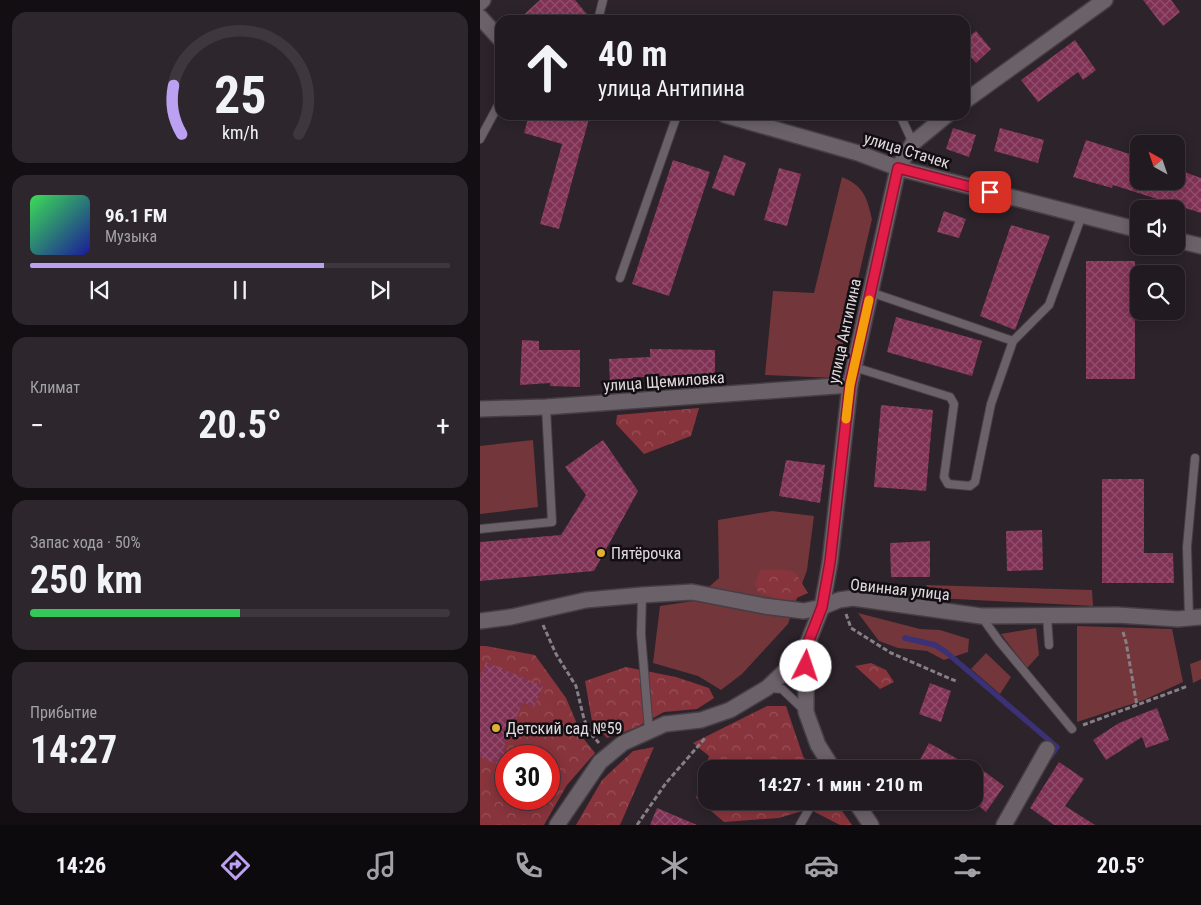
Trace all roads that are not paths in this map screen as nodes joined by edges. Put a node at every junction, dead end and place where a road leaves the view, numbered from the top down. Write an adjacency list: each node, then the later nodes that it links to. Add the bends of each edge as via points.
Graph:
1 (484, 0): 4 (street)
2 (603, 0): 5 (lane)
3 (1105, 0): 8 (street)
4 (480, 3)
5 (599, 15)
6 (480, 17): 7 (street)
7 (495, 34)
8 (970, 97)
9 (495, 111): 14 (lane)
10 (675, 120): 21 (lane)
11 (755, 120): 16 (street, улица Стачек)
12 (902, 120): 15 (lane)
13 (941, 120): 15 (street)
14 (480, 139)
15 (912, 143): 16 (street, улица Антипина)
16 (898, 168): 17 (street, улица Стачек); 22 (street, улица Антипина)
17 (1082, 215): 18 (street, улица Стачек); 23 (lane, via 1049,305)
18 (1130, 228)
19 (1185, 242): 20 (street)
20 (1201, 246)
21 (620, 278)
22 (870, 292): 23 (lane); 24 (street, улица Антипина)
23 (1013, 341): 24 (lane, via 991,404 975,482 970,486 948,484 944,477 954,404 950,397)
24 (854, 367): 25 (street, улица Антипина)
25 (850, 385): 26 (street, улица Щемиловка); 31 (street, улица Антипина)
26 (546, 407): 27 (street, улица Щемиловка); 29 (lane, via 552,522)
27 (480, 409)
28 (1195, 458): 34 (lane, via 1187,547)
29 (480, 529)
30 (642, 595): 31 (street, Овинная улица, via 692,592 804,611); 35 (street, Овинная улица, via 586,600 511,618); 41 (lane, via 641,634)
31 (822, 607): 32 (street, Овинная улица, via 853,598); 37 (street, улица Антипина)
32 (981, 616): 33 (street, Овинная улица); 40 (lane)
33 (1047, 616): 34 (street, Овинная улица); 36 (lane)
34 (1195, 617)
35 (480, 621)
36 (1049, 645)
37 (806, 648): 38 (street); 39 (street)
38 (767, 688): 39 (lane, via 782,689); 41 (street, via 730,710 701,720 665,724)
39 (806, 712): 43 (street, via 818,745)
40 (1072, 729)
41 (649, 731): 46 (street, via 623,743 600,762)
42 (1047, 749): 49 (street)
43 (828, 760)
44 (808, 810): 47 (lane)
45 (861, 810): 48 (street)
46 (557, 825)
47 (800, 825)
48 (871, 825)
49 (1004, 825)

